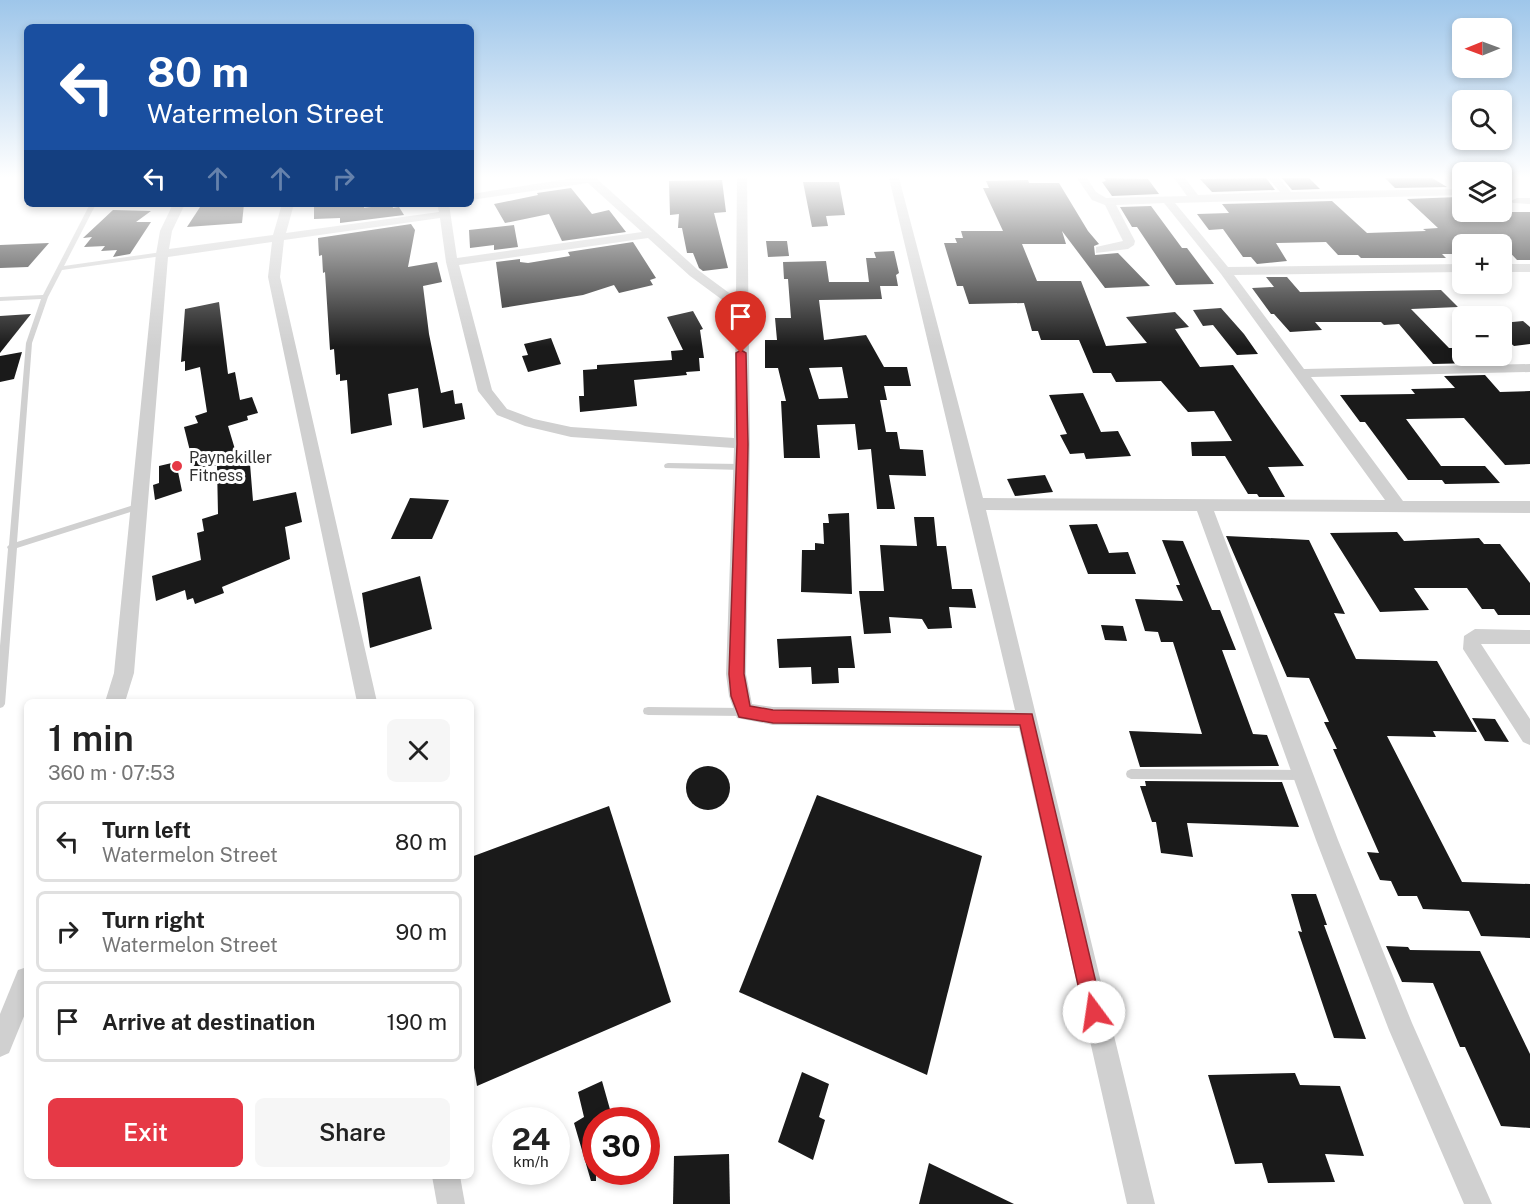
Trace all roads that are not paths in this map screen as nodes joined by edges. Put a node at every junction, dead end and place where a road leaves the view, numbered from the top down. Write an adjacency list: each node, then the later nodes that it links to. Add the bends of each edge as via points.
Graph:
1 (78, 234): 16 (lane)
2 (165, 234): 14 (street)
3 (279, 234): 12 (street)
4 (305, 234): 12 (street)
5 (448, 234): 15 (street)
6 (650, 234): 15 (street)
7 (651, 234): 23 (street)
8 (742, 234): 23 (street)
9 (908, 234): 29 (street)
10 (1126, 234): 13 (street, via 1128,245)
11 (1195, 234): 20 (street)
12 (278, 239): 14 (street); 37 (street, via 274,277)
13 (1100, 250)
14 (162, 254): 16 (lane); 30 (street)
15 (452, 262): 26 (street, via 485,391 502,412 571,432)
16 (61, 268): 21 (lane)
17 (1452, 268): 20 (street)
18 (1512, 268): 19 (street)
19 (1530, 268)
20 (1225, 271): 25 (street)
21 (45, 297): 22 (lane); 34 (lane, via 29,343)
22 (0, 299)
23 (741, 308): 26 (street)
24 (1530, 368): 25 (street)
25 (1301, 373): 32 (street)
26 (742, 444): 28 (street)
27 (668, 466): 28 (lane)
28 (742, 466): 40 (street, via 736,674)
29 (976, 504): 31 (street); 41 (street)
30 (141, 505): 34 (lane); 36 (street, via 124,673)
31 (1204, 507): 32 (street); 44 (street)
32 (1399, 507): 33 (street)
33 (1530, 507)
34 (11, 548): 38 (lane)
35 (1530, 638): 42 (street, via 1475,636 1471,641 1472,649)
36 (116, 699)
37 (366, 699)
38 (0, 704)
39 (648, 711): 40 (lane)
40 (744, 712): 41 (street, via 773,716)
41 (1027, 719): 49 (street)
42 (1530, 736)
43 (1131, 774): 44 (lane)
44 (1302, 775): 50 (street, via 1402,1030)
45 (24, 986): 46 (street)
46 (0, 1044)
47 (447, 1179): 48 (street)
48 (451, 1204)
49 (1140, 1204)
50 (1478, 1204)

